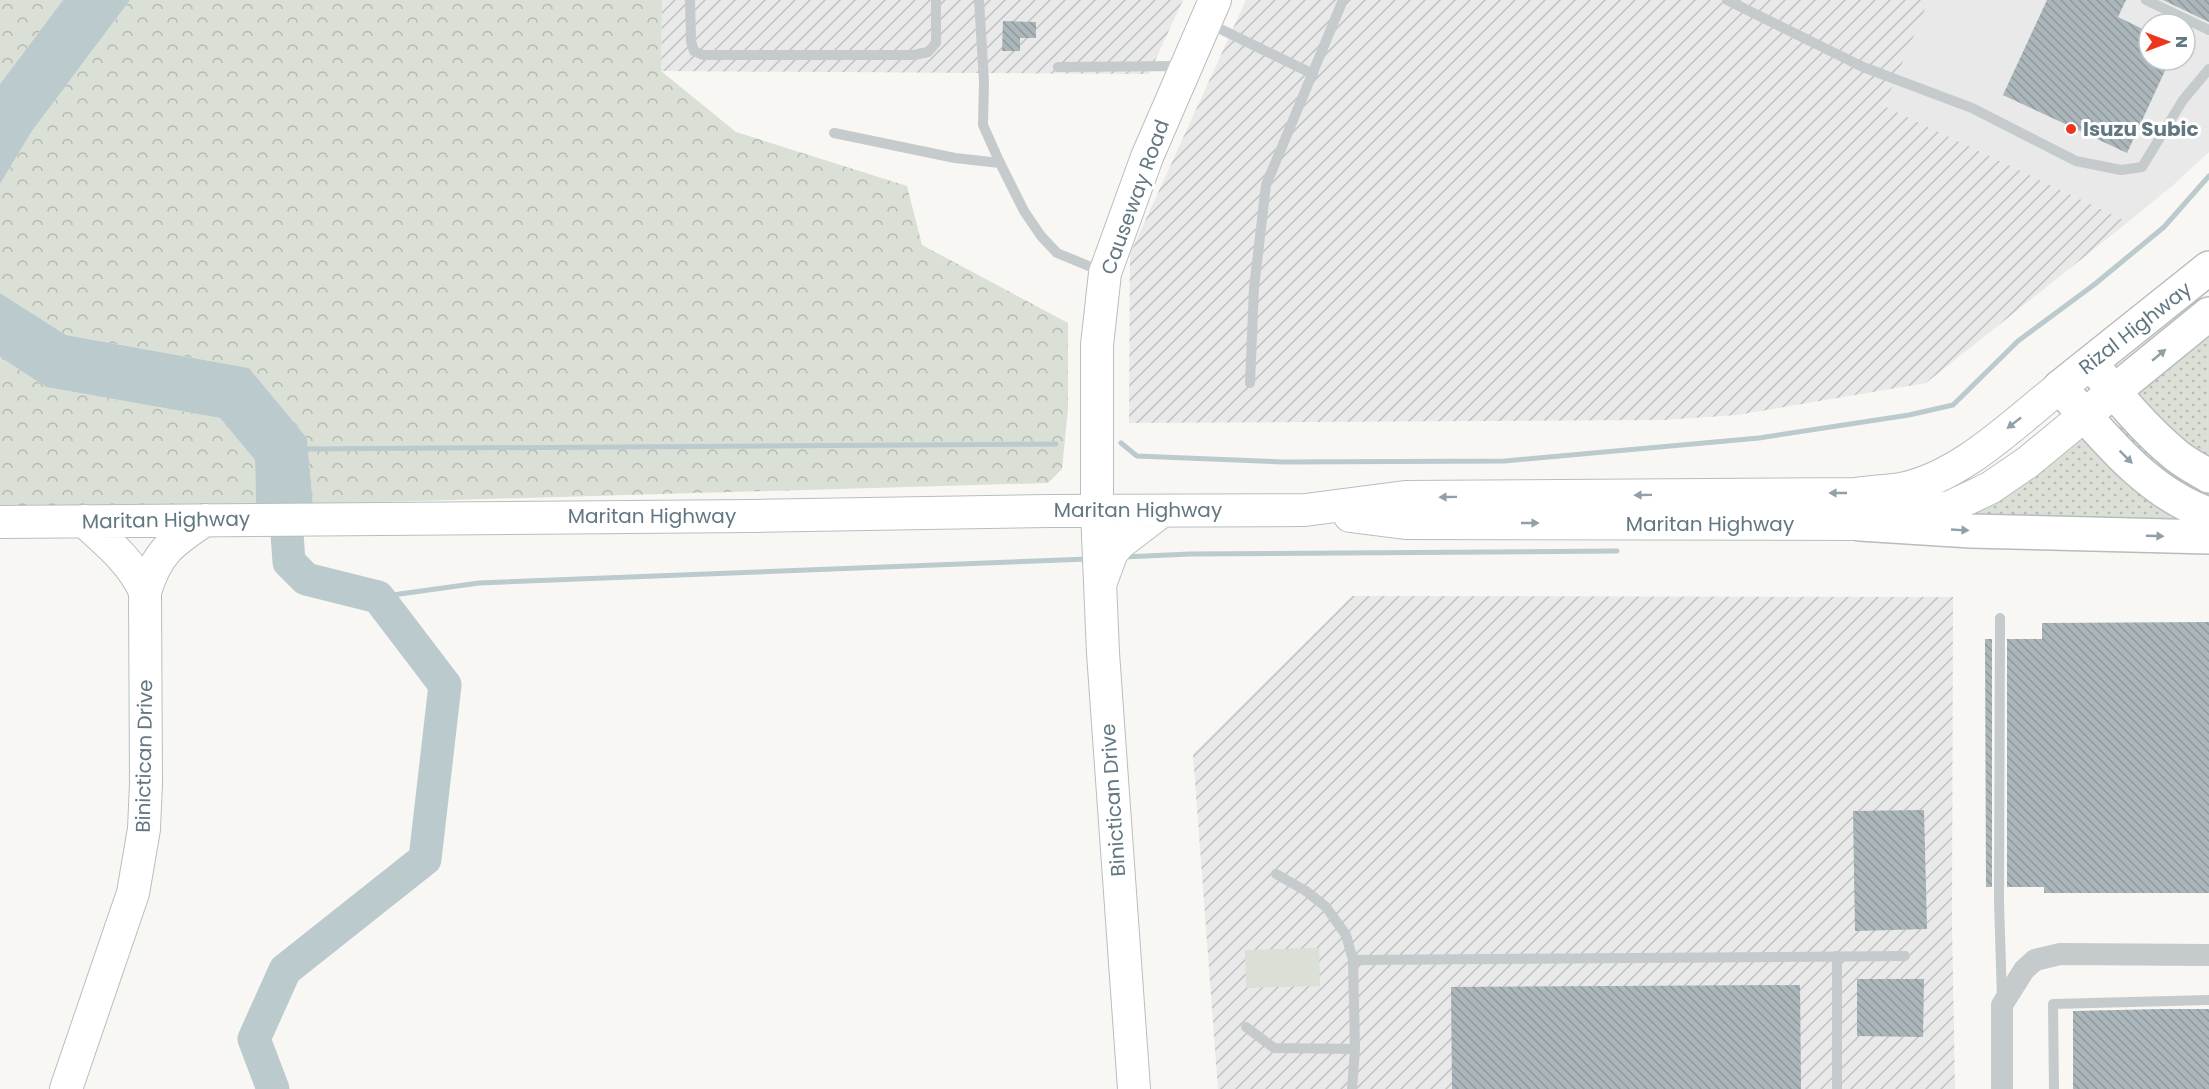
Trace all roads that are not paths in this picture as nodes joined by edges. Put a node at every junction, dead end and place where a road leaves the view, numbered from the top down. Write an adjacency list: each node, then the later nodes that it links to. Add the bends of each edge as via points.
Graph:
1 (690, 0): 2 (lane, via 691,41 694,51 703,56 928,52 936,43)
2 (936, 0)
3 (979, 0): 14 (lane, via 983,125)
4 (1342, 0): 12 (lane)
5 (1727, 0): 11 (lane, via 1863,67 1972,108 2076,161 2121,170 2142,166 2183,100)
6 (2146, 0): 8 (lane)
7 (1210, 11): 9 (main road, Causeway Road); 12 (lane)
8 (2209, 30)
9 (1186, 66): 10 (lane); 16 (main road, Causeway Road, via 1147,157)
10 (1058, 67)
11 (2209, 69)
12 (1313, 74): 19 (lane, via 1266,185 1254,288)
13 (834, 133): 14 (lane, via 955,158)
14 (1000, 163): 16 (lane, via 1024,211 1057,254)
15 (2209, 268): 18 (main road, Rizal Highway)
16 (1105, 273): 25 (main road, Causeway Road, via 1096,345)
17 (2209, 314): 21 (main road, Rizal Highway, one-way to 17)
18 (2091, 363): 20 (main road, Rizal Highway); 21 (main road)
19 (1250, 383)
20 (2060, 387): 22 (main road); 24 (main road, Maritan Highway, one-way to 24, via 1969,459 1902,489 1855,494 1405,497)
21 (2114, 392): 22 (main road, Rizal Highway); 23 (main road, via 2178,457)
22 (2085, 415): 27 (main road, one-way to 27, via 2151,482); 31 (main road, Maritan Highway, via 1990,488 1950,507)
23 (2209, 477)
24 (1305, 510): 26 (main road, Maritan Highway); 31 (main road, Maritan Highway, one-way to 31, via 1405,523)
25 (1097, 511): 26 (main road, Maritan Highway); 28 (main road, Maritan Highway); 33 (main road, Binictican Drive)
26 (1162, 511): 33 (main road, via 1112,552)
27 (2209, 514)
28 (205, 520): 29 (main road, Maritan Highway); 34 (main road, Binictican Drive, via 160,555)
29 (84, 521): 30 (main road, Maritan Highway); 34 (main road, via 116,550 139,577)
30 (0, 522)
31 (1860, 524): 32 (main road, one-way to 32)
32 (2209, 537)
33 (1100, 585): 46 (main road, Binictican Drive)
34 (145, 591): 45 (main road, Binictican Drive, via 144,829 133,893)
35 (2000, 618): 42 (lane)
36 (1276, 874): 40 (lane, via 1326,908 1346,935)
37 (2209, 955): 42 (street, via 2047,956 2024,970)
38 (1837, 956): 39 (lane); 40 (lane); 48 (lane)
39 (1905, 956)
40 (1353, 960): 44 (lane)
41 (2209, 1000): 50 (lane, via 2054,1004)
42 (2002, 1005): 49 (street)
43 (1246, 1027): 44 (lane, via 1274,1048)
44 (1355, 1049): 47 (lane)
45 (66, 1089)
46 (1134, 1089)
47 (1352, 1089)
48 (1837, 1089)
49 (2002, 1089)
50 (2054, 1089)

